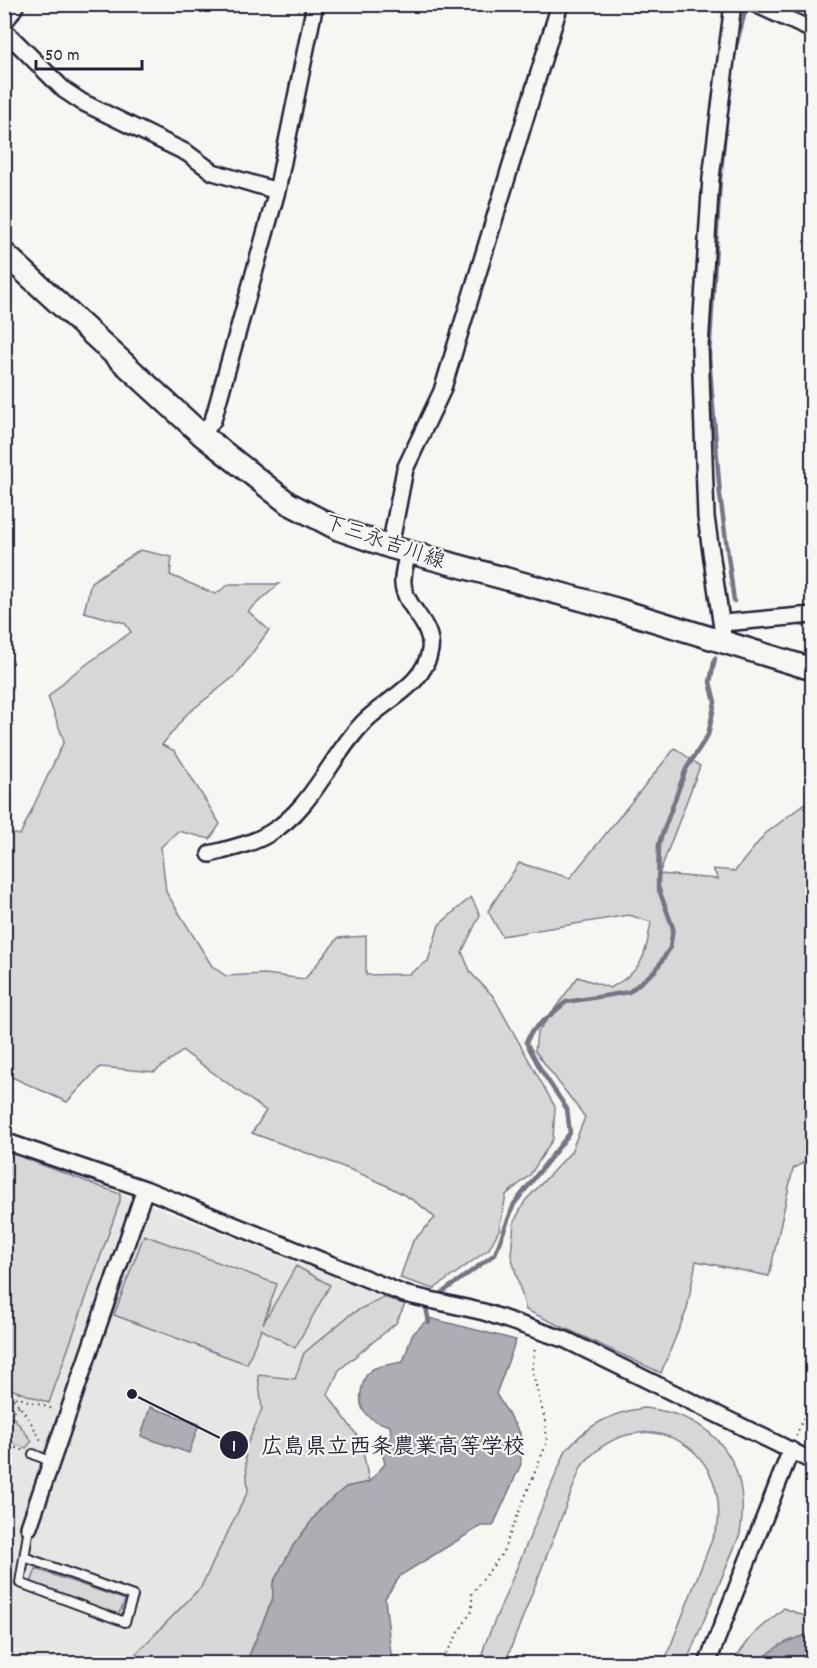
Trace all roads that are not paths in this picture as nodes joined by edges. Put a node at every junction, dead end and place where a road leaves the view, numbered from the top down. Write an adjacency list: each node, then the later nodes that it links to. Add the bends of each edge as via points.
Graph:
1 (9, 4): 6 (highway)
2 (315, 4): 9 (street)
3 (560, 4): 12 (street, via 442,391 405,469)
4 (733, 4): 14 (street, via 711,178 700,346 706,517)
5 (755, 4): 8 (street)
6 (4, 12)
7 (4, 30): 9 (street, via 64,90 82,102 187,153 213,172)
8 (813, 30)
9 (277, 191): 11 (street, via 213,420)
10 (4, 253): 11 (main road, 下三永吉川線)
11 (202, 435): 12 (main road, 下三永吉川線, via 288,503 338,529)
12 (399, 550): 14 (main road, 下三永吉川線); 16 (street, via 402,584 428,632 431,646 419,677 367,720 293,815 270,834)
13 (813, 615): 14 (street)
14 (724, 633): 15 (main road, 下三永吉川線)
15 (813, 669)
16 (210, 854)
17 (4, 1141): 18 (street)
18 (145, 1189): 19 (street, via 404,1294 538,1328); 22 (street)
19 (790, 1450): 21 (street); 25 (street)
20 (33, 1454): 22 (lane)
21 (813, 1461)
22 (52, 1462): 23 (street)
23 (29, 1527): 24 (lane)
24 (24, 1557): 24 (lane, via 20,1583 125,1622 133,1596)
25 (707, 1664)

